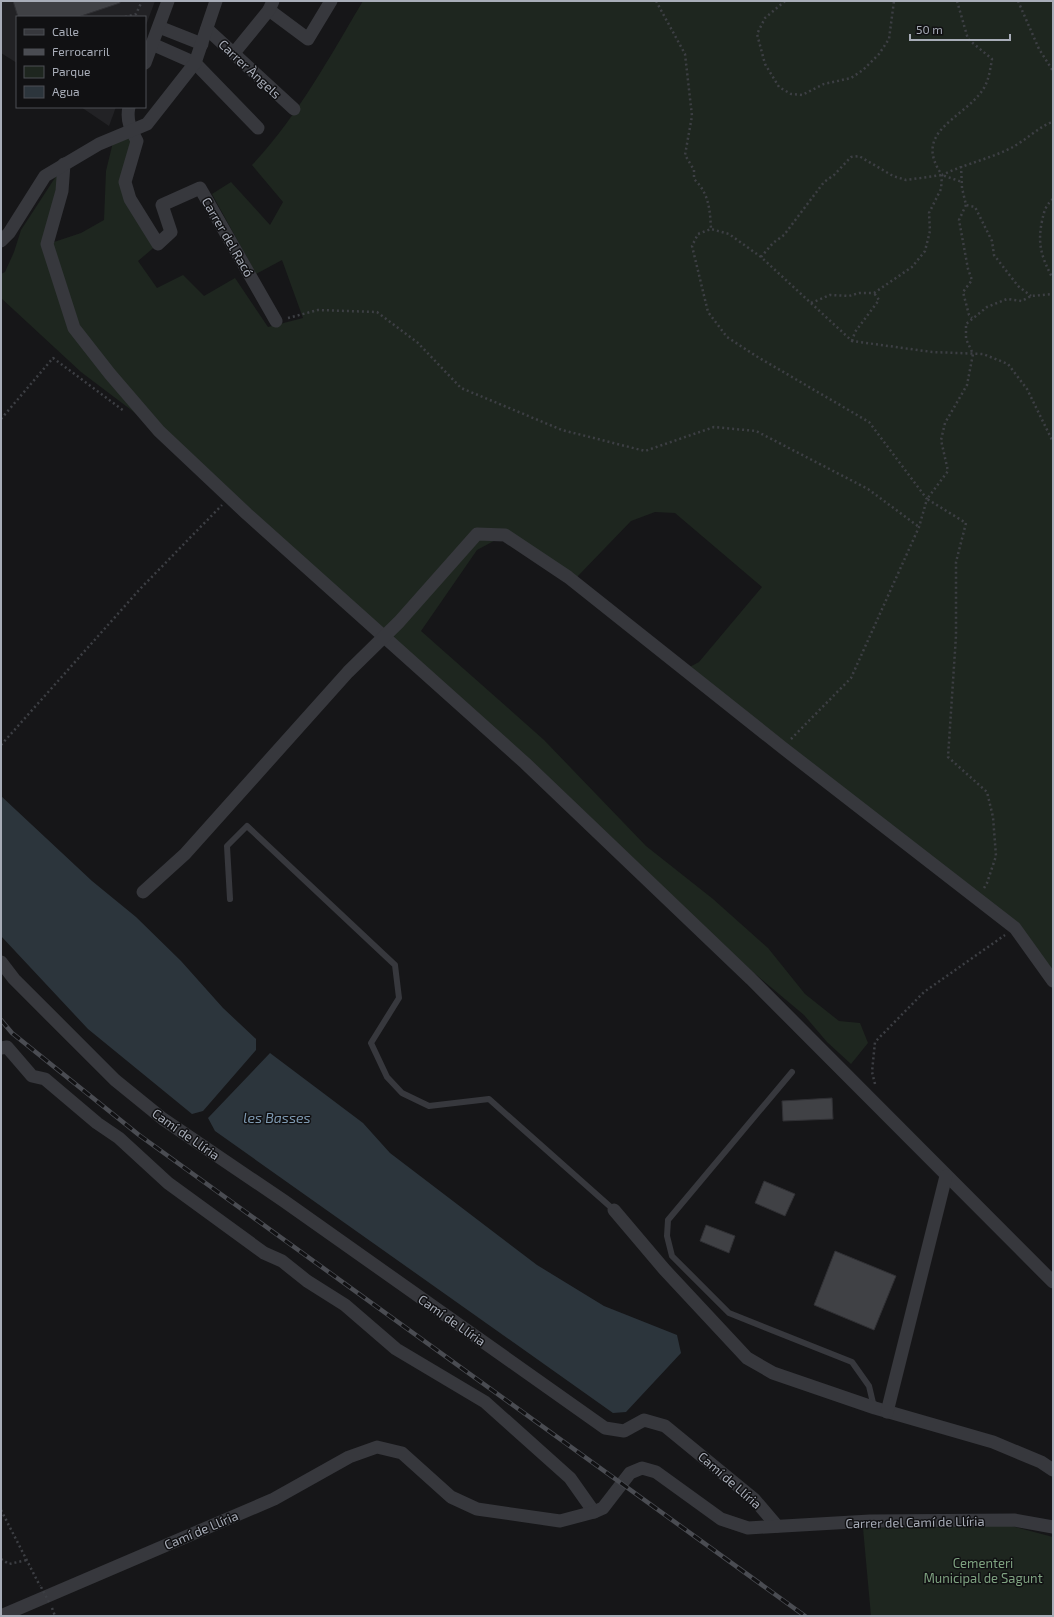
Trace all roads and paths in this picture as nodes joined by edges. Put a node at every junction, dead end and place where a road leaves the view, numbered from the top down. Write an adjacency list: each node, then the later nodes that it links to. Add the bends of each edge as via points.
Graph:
1 (142, 1): 11 (path, via 136,14)
2 (168, 1): 12 (street)
3 (216, 1): 13 (street)
4 (331, 1): 10 (street, via 308,39)
5 (656, 1): 31 (path, via 685,54 692,116 685,155 694,170 694,179 706,194)
6 (784, 1): 7 (path, via 764,18 757,34 764,64 779,87 791,94 802,95 824,84 851,78 879,54 889,39)
7 (894, 1)
8 (958, 1): 27 (path, via 968,39 992,59 989,76 982,90 967,108 942,126 934,138 934,164)
9 (1018, 1): 19 (path, via 1039,48)
10 (271, 6): 16 (street)
11 (129, 16)
12 (158, 27): 14 (street); 15 (street)
13 (207, 30): 15 (street); 16 (street, Carrer Àngels)
14 (152, 44): 17 (street); 18 (street)
15 (202, 44): 18 (street)
16 (234, 53): 21 (street, Carrer Àngels)
17 (146, 60)
18 (195, 63): 23 (street); 24 (street, via 147,124)
19 (1053, 71)
20 (129, 108): 24 (street, via 127,116)
21 (294, 110)
22 (1053, 122): 26 (path, via 1010,148)
23 (258, 128)
24 (131, 131): 25 (street, via 99,144); 40 (street, Carrer del Racó, via 137,141 125,182 130,199 158,244 171,232 162,205 200,188)
25 (64, 164): 32 (street, via 45,176 9,233); 46 (street, via 62,191 47,244 74,328 159,431)
26 (961, 166): 27 (path); 28 (path)
27 (942, 175): 28 (path); 33 (path, via 906,180 893,176 859,156 851,157 824,182 784,235); 35 (path, via 941,190 929,213 930,231 925,251 912,267)
28 (962, 182): 30 (path)
29 (1053, 199): 34 (path, via 1046,205 1038,238)
30 (966, 205): 37 (path, via 975,208 992,241 994,255 1018,286); 39 (path, via 959,220 972,280 963,292)
31 (711, 230): 33 (path, via 729,234); 47 (path, via 698,234 692,246 708,312 727,338 869,422)
32 (1, 241)
33 (761, 257): 38 (path)
34 (1053, 279)
35 (874, 293): 38 (path, via 830,295); 41 (path, via 879,300)
36 (1053, 294): 37 (path)
37 (1030, 296): 39 (path, via 1022,301 1007,299 987,307)
38 (811, 303): 41 (path)
39 (972, 318): 42 (path, via 966,324 966,339)
40 (276, 321): 48 (path, via 318,310 377,312 418,343 460,388 562,430 645,451 714,427 756,431 868,489)
41 (852, 340): 42 (path, via 932,352)
42 (973, 354): 45 (path, via 983,354 1008,364 1027,389); 47 (path, via 967,384 945,423 941,440 948,471)
43 (129, 415): 44 (path, via 53,358)
44 (1, 420)
45 (1053, 442)
46 (229, 498): 49 (street); 50 (path, via 140,590)
47 (927, 499): 48 (path); 54 (path, via 966,523 956,562 956,636 948,757 987,792 993,817 996,856 988,883)
48 (919, 527): 51 (path, via 851,678)
49 (385, 636): 51 (street, via 477,534 505,535 568,577); 52 (street, via 348,672 185,854); 61 (street, via 525,763 751,979)
50 (1, 745)
51 (783, 748): 54 (street)
52 (143, 892)
53 (230, 899): 62 (lane, via 227,846 248,826 395,965 399,998 371,1043 387,1077 402,1093 429,1106 489,1099)
54 (977, 899): 55 (street)
55 (1015, 928): 57 (street); 60 (path, via 924,992 875,1042 872,1072)
56 (1, 962): 69 (street, Camí de Llíria, via 14,979 115,1080 163,1119 284,1201 605,1428 624,1431 644,1420 665,1426 754,1499)
57 (1053, 981)
58 (1, 1048): 68 (street, via 7,1047 32,1076 45,1079 187,1197 264,1253 282,1261 307,1281 345,1305 396,1349 485,1402 570,1478)
59 (792, 1072): 64 (lane, via 668,1220 667,1236 672,1256 729,1313 852,1362 869,1386)
60 (875, 1085)
61 (946, 1176): 63 (street); 65 (street)
62 (614, 1210): 64 (street, via 664,1269 747,1358 773,1373)
63 (1053, 1282)
64 (875, 1408): 65 (street)
65 (888, 1412): 66 (street, via 993,1442 1042,1462)
66 (1053, 1470)
67 (1, 1510): 72 (path)
68 (594, 1512): 69 (street, Camí de Llíria, via 603,1508 630,1473 642,1468 656,1472 721,1519 748,1528); 73 (street, Camí de Llíria, via 560,1520 477,1509 451,1497 402,1454 377,1447 349,1457 274,1499)
69 (777, 1526): 70 (street, Carrer del Camí de Llíria, via 870,1521 1014,1520)
70 (1053, 1527)
71 (1, 1559): 72 (path, via 9,1564)
72 (27, 1560): 74 (path, bridge)
73 (1, 1616)
74 (55, 1616)

